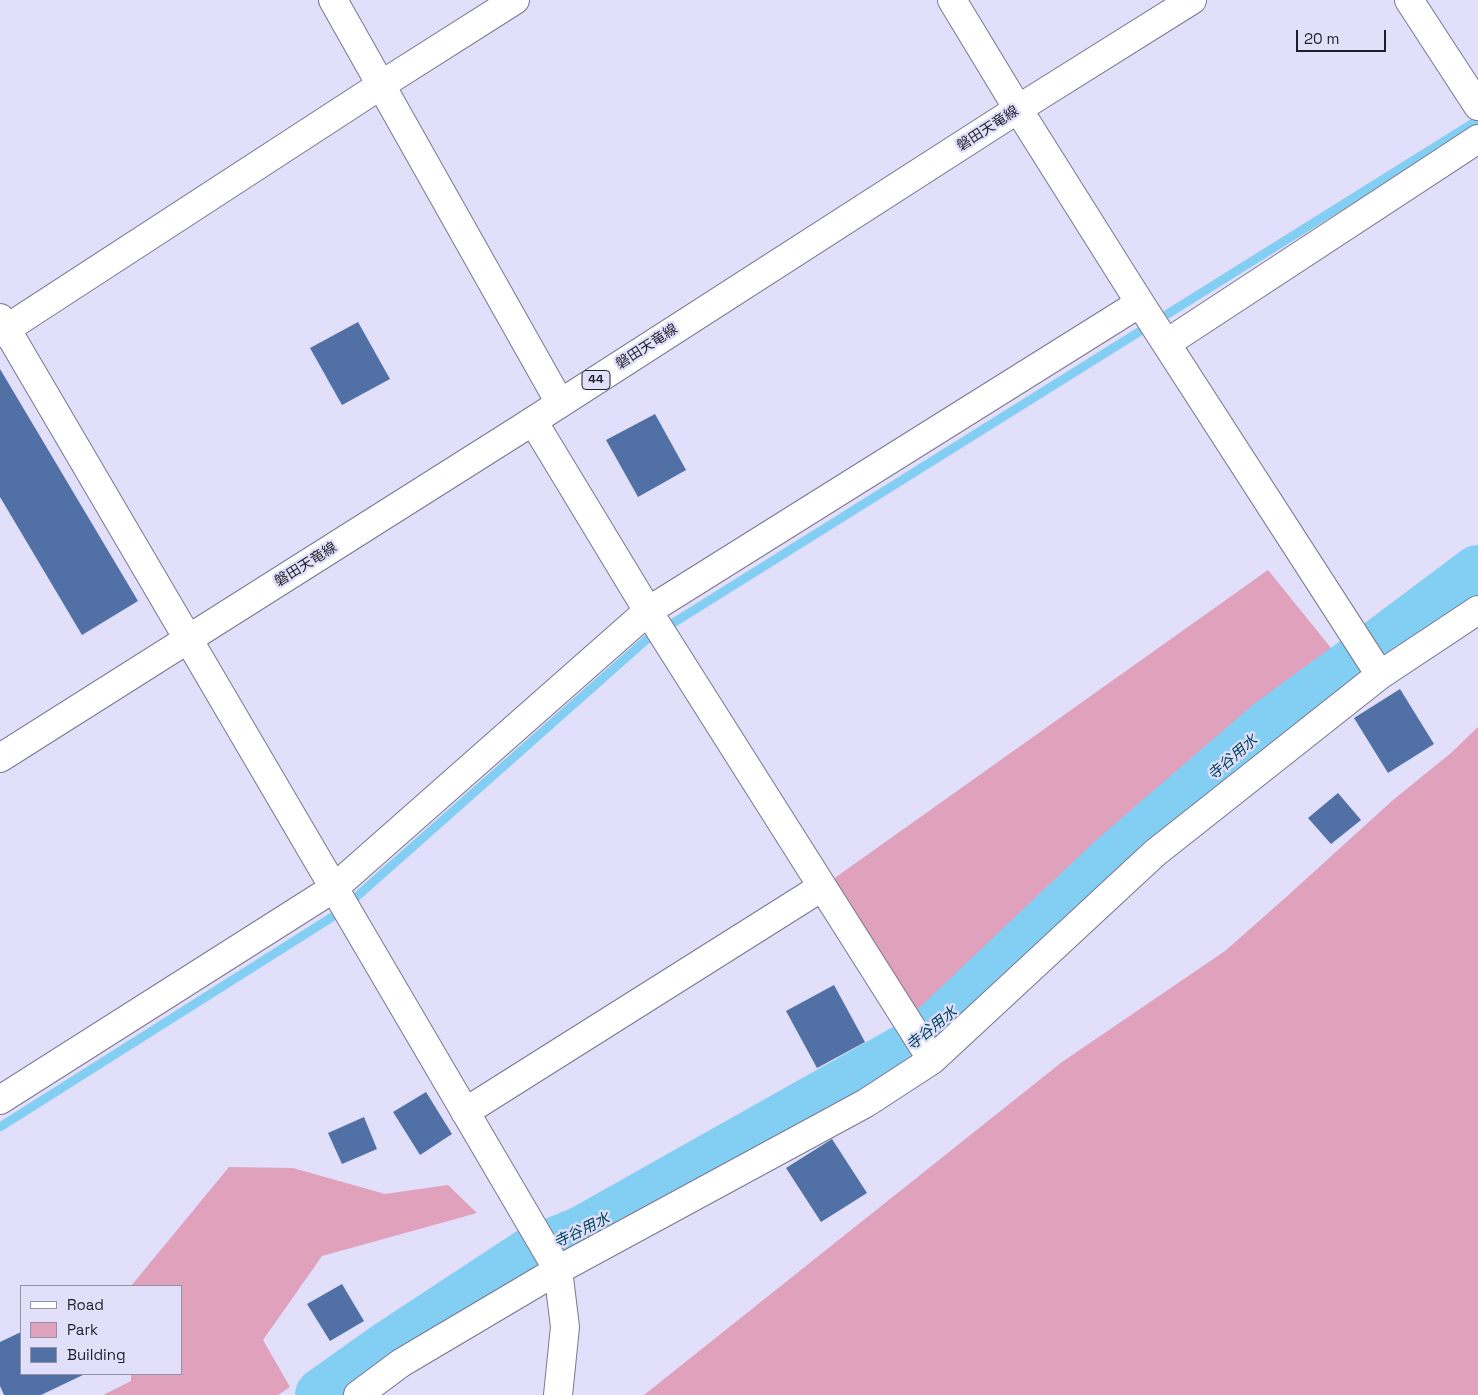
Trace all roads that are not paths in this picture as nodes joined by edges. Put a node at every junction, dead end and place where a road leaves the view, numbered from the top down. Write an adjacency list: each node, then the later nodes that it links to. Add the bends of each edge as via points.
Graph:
1 (333, 0): 6 (street)
2 (515, 0): 6 (street)
3 (952, 0): 8 (street)
4 (1192, 0): 8 (street, 磐田天竜線 / 44)
5 (1409, 0): 7 (street)
6 (381, 85): 11 (street); 13 (street)
7 (1478, 106)
8 (1018, 109): 10 (street); 13 (street, 磐田天竜線 / 44)
9 (1478, 139): 12 (street)
10 (1140, 304): 12 (street); 16 (street)
11 (2, 327): 17 (street)
12 (1167, 343): 18 (street)
13 (560, 403): 14 (street, 磐田天竜線 / 44)
14 (533, 421): 16 (street); 17 (street, 磐田天竜線 / 44)
15 (1478, 610): 18 (street)
16 (648, 611): 20 (street); 21 (street)
17 (189, 640): 19 (street, 磐田天竜線 / 44); 21 (street)
18 (1380, 675): 22 (street, via 1156,853)
19 (0, 758)
20 (822, 887): 22 (street); 24 (street)
21 (334, 888): 23 (street); 24 (street)
22 (932, 1060): 25 (street, via 866,1104)
23 (0, 1100)
24 (465, 1112): 25 (street)
25 (558, 1270): 26 (street, via 401,1363); 27 (street, via 565,1328)
26 (358, 1395)
27 (558, 1395)

